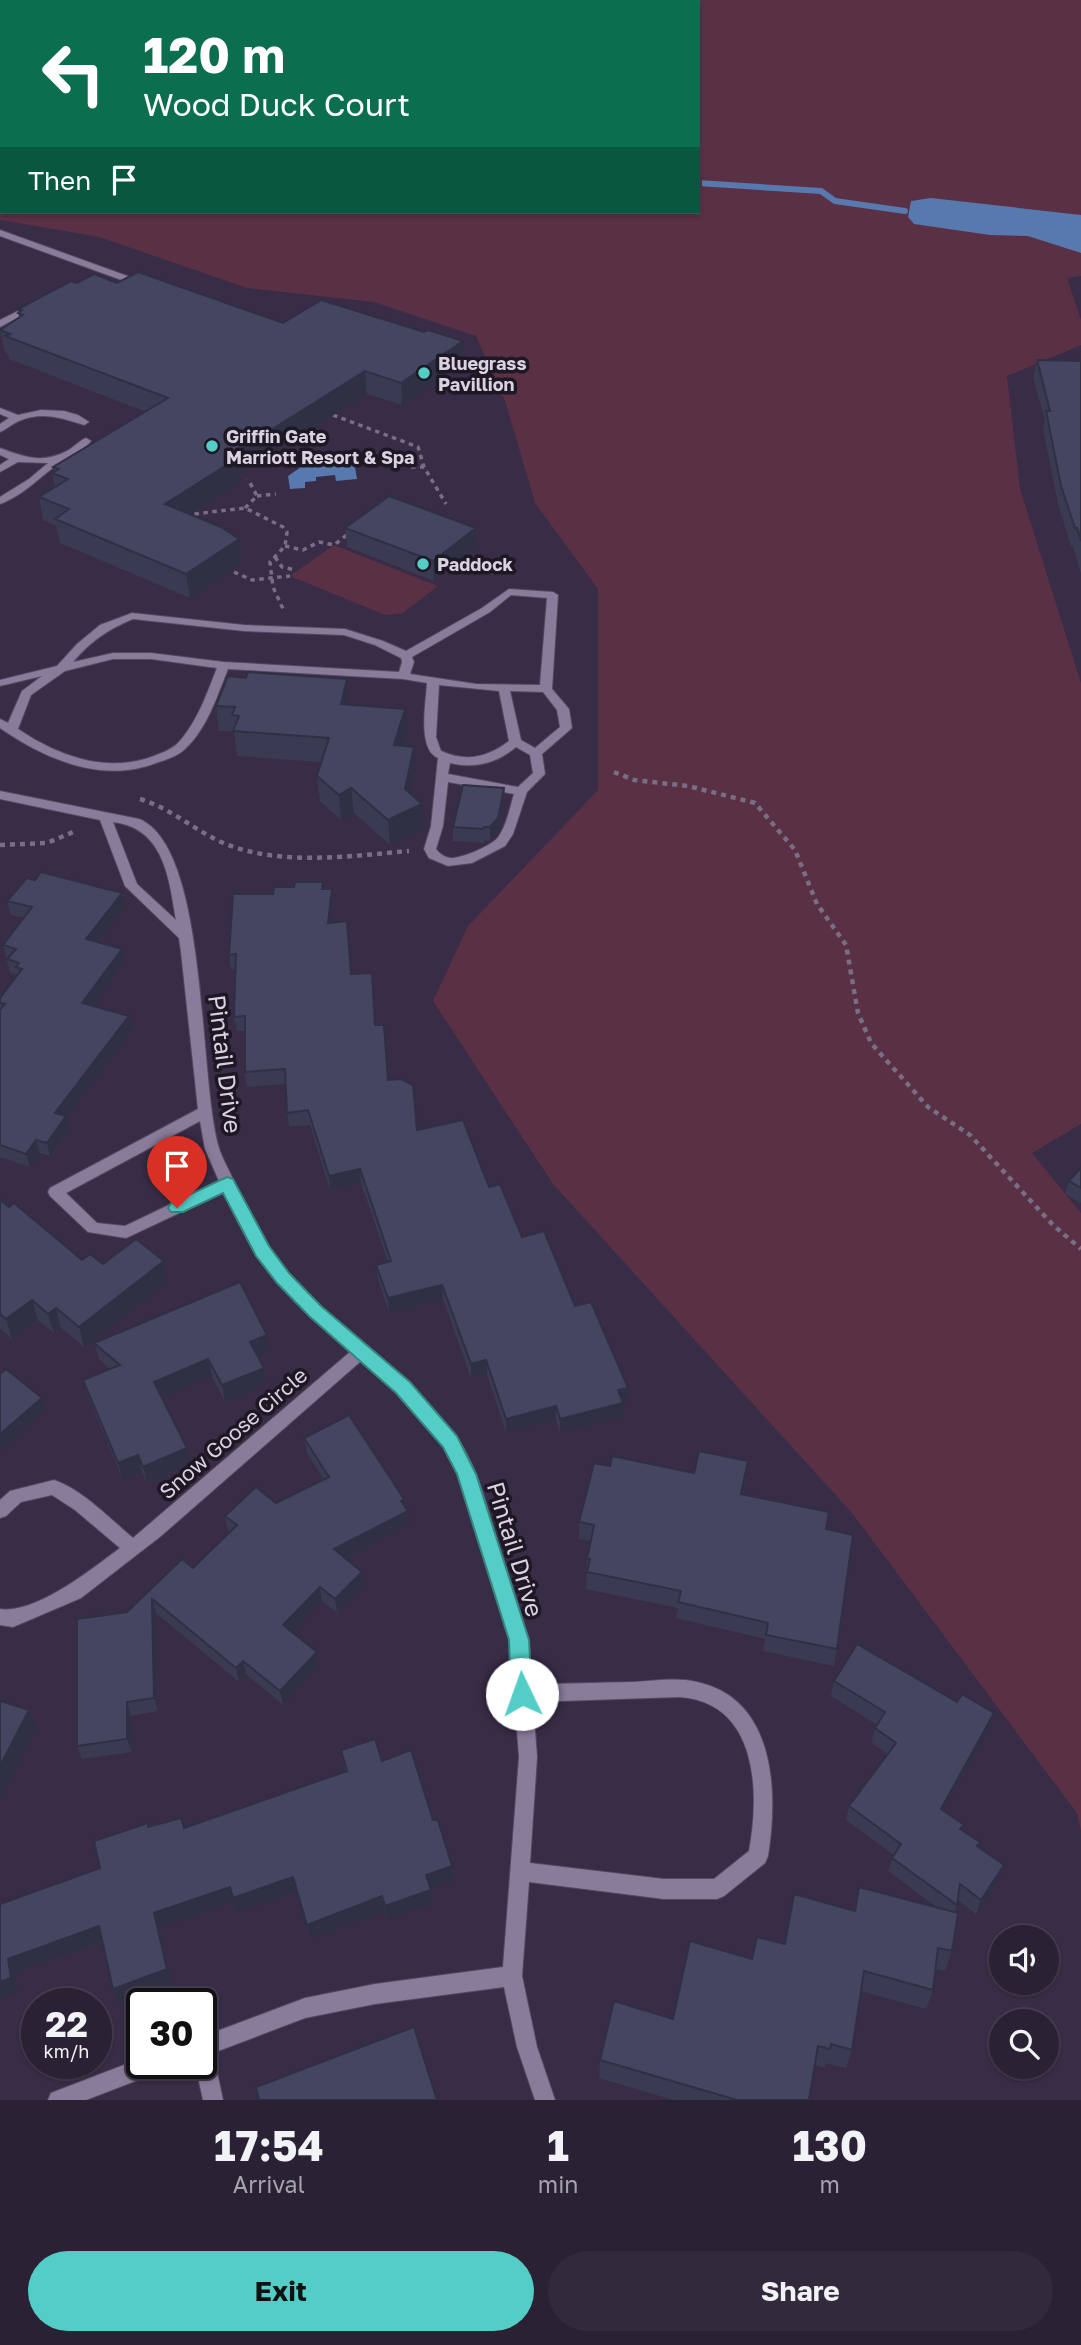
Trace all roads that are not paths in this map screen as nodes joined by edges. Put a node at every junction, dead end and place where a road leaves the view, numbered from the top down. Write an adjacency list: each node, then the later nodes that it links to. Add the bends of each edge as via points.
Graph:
1 (3, 236): 2 (street)
2 (103, 272): 3 (street); 4 (street)
3 (92, 277)
4 (153, 287)
5 (47, 300): 7 (street)
6 (0, 312): 7 (street)
7 (13, 317): 8 (street)
8 (0, 324)
9 (0, 411): 10 (street)
10 (17, 418): 11 (street, via 48,412); 12 (street)
11 (84, 422)
12 (0, 429)
13 (86, 441): 15 (street)
14 (0, 451): 16 (street)
15 (62, 457): 16 (street); 18 (street)
16 (16, 459): 17 (street)
17 (0, 469)
18 (0, 501)
19 (406, 656): 21 (street, via 345,632 244,628 132,616 104,627); 22 (street); 26 (street, via 509,592 553,595)
20 (223, 665): 21 (street, via 113,656); 22 (street); 27 (street, via 201,719 180,748 153,762 121,768 84,764 50,752)
21 (63, 667): 24 (street); 27 (street, via 26,693)
22 (403, 676): 23 (street)
23 (433, 681): 25 (street); 30 (street, via 430,737 436,753)
24 (0, 683)
25 (504, 689): 26 (street); 28 (street)
26 (546, 689): 29 (street, via 564,709 566,728)
27 (5, 727)
28 (514, 742): 29 (street); 30 (street, via 500,755 476,763)
29 (536, 753): 32 (street, via 539,774)
30 (444, 758): 31 (street)
31 (442, 777): 32 (street); 32 (street, via 430,849 448,862 467,860 501,843)
32 (521, 791)
33 (0, 795): 34 (street, Pintail Drive)
34 (103, 817): 35 (street, via 131,887); 35 (street, Pintail Drive, via 137,822 153,833 168,854)
35 (184, 935): 36 (street, Pintail Drive)
36 (205, 1111): 37 (street, Pintail Drive, via 212,1149); 37 (street, via 55,1192 93,1228 126,1232)
37 (227, 1184): 38 (street, Pintail Drive, via 262,1251 283,1278)
38 (362, 1351): 40 (street, Snow Goose Circle); 42 (street, Pintail Drive, via 431,1417 467,1474 519,1640)
39 (0, 1511): 40 (street, via 16,1496 54,1487)
40 (133, 1548): 41 (street, Snow Goose Circle, via 75,1592 13,1619)
41 (0, 1617)
42 (522, 1694): 43 (street, Pintail Drive, via 528,1757); 43 (street, via 671,1688 704,1692 740,1715 760,1762 766,1800 758,1856 718,1889 664,1889)
43 (519, 1871): 44 (street, Pintail Drive)
44 (512, 1976): 45 (street, via 375,1993 305,2008); 50 (street, Pintail Drive, via 527,2047)
45 (217, 2041)
46 (126, 2075): 48 (street)
47 (209, 2079): 49 (street)
48 (58, 2100)
49 (213, 2100)
50 (545, 2100)

